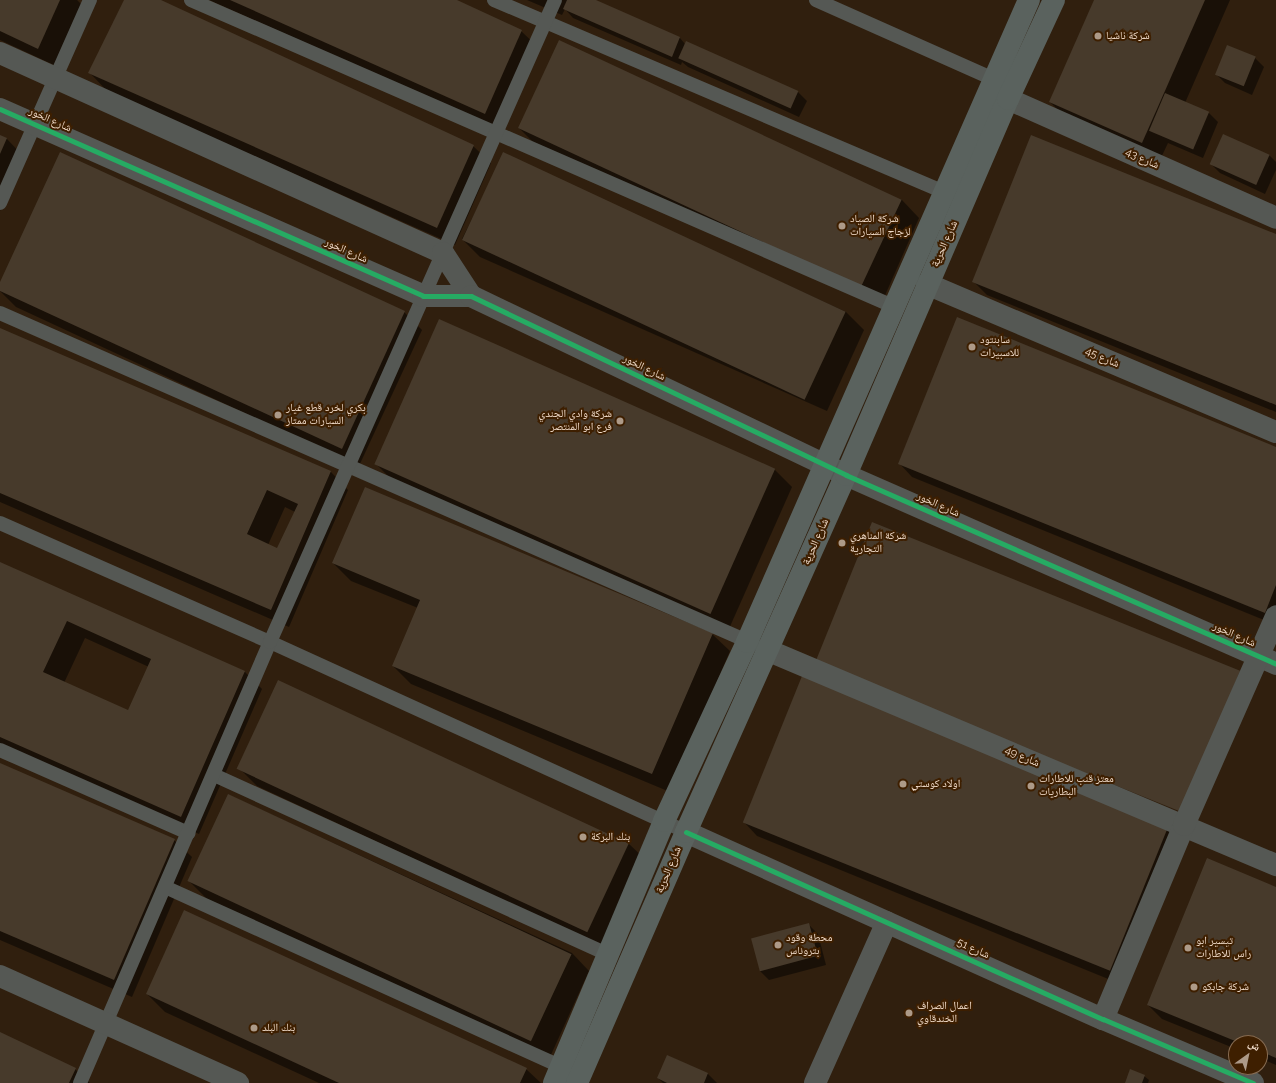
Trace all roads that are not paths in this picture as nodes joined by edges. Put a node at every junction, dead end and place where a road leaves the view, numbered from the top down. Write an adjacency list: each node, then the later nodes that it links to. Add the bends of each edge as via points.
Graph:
1 (90, 0): 10 (lane)
2 (191, 0): 14 (lane)
3 (494, 0): 8 (lane)
4 (555, 0): 8 (lane)
5 (816, 0): 11 (lane)
6 (1029, 0): 11 (main road, شارع الحرية)
7 (1054, 0): 11 (main road, شارع الحرية)
8 (545, 23): 14 (lane); 15 (lane)
9 (0, 53): 10 (street)
10 (56, 79): 13 (lane); 18 (street)
11 (1005, 89): 15 (main road, شارع الحرية); 17 (street, شارع 43); 19 (main road, شارع الحرية)
12 (0, 109): 13 (street, شارع الخور)
13 (36, 125): 16 (lane); 20 (street, شارع الخور)
14 (496, 134): 18 (lane); 22 (lane)
15 (945, 192): 22 (main road, شارع الحرية)
16 (0, 203)
17 (1276, 218)
18 (443, 252): 20 (lane); 21 (street)
19 (927, 284): 24 (street, شارع 45); 27 (main road, شارع الحرية)
20 (422, 296): 21 (street, شارع الخور); 26 (lane)
21 (471, 296): 25 (street, شارع الخور)
22 (895, 307): 25 (main road, شارع الحرية)
23 (0, 313): 26 (lane)
24 (1276, 432)
25 (824, 465): 27 (street, شارع الخور); 31 (main road, شارع الحرية)
26 (347, 467): 30 (lane); 31 (lane)
27 (846, 475): 32 (main road, شارع الحرية); 33 (street, شارع الخور)
28 (0, 523): 30 (lane)
29 (1276, 616): 33 (street)
30 (270, 642): 35 (lane); 36 (lane)
31 (747, 642): 32 (lane); 36 (main road, شارع الحرية)
32 (767, 650): 37 (street, شارع 49); 38 (main road, شارع الحرية)
33 (1267, 660): 37 (street)
34 (0, 750): 39 (lane)
35 (214, 776): 39 (lane); 43 (lane)
36 (664, 821): 38 (lane); 43 (main road, شارع الحرية)
37 (1184, 825): 40 (street, شارع 49); 45 (street)
38 (686, 832): 42 (street, شارع 51); 50 (main road, شارع الحرية)
39 (188, 834): 41 (lane)
40 (1276, 865)
41 (165, 887): 46 (lane); 47 (lane)
42 (887, 922): 45 (street, شارع 51); 51 (street)
43 (609, 955): 47 (main road, شارع الحرية)
44 (0, 976): 46 (street)
45 (1103, 1019): 52 (street, شارع 51)
46 (107, 1024): 48 (lane); 49 (street)
47 (558, 1075)
48 (80, 1083)
49 (238, 1083)
50 (577, 1083)
51 (815, 1083)
52 (1253, 1083)

